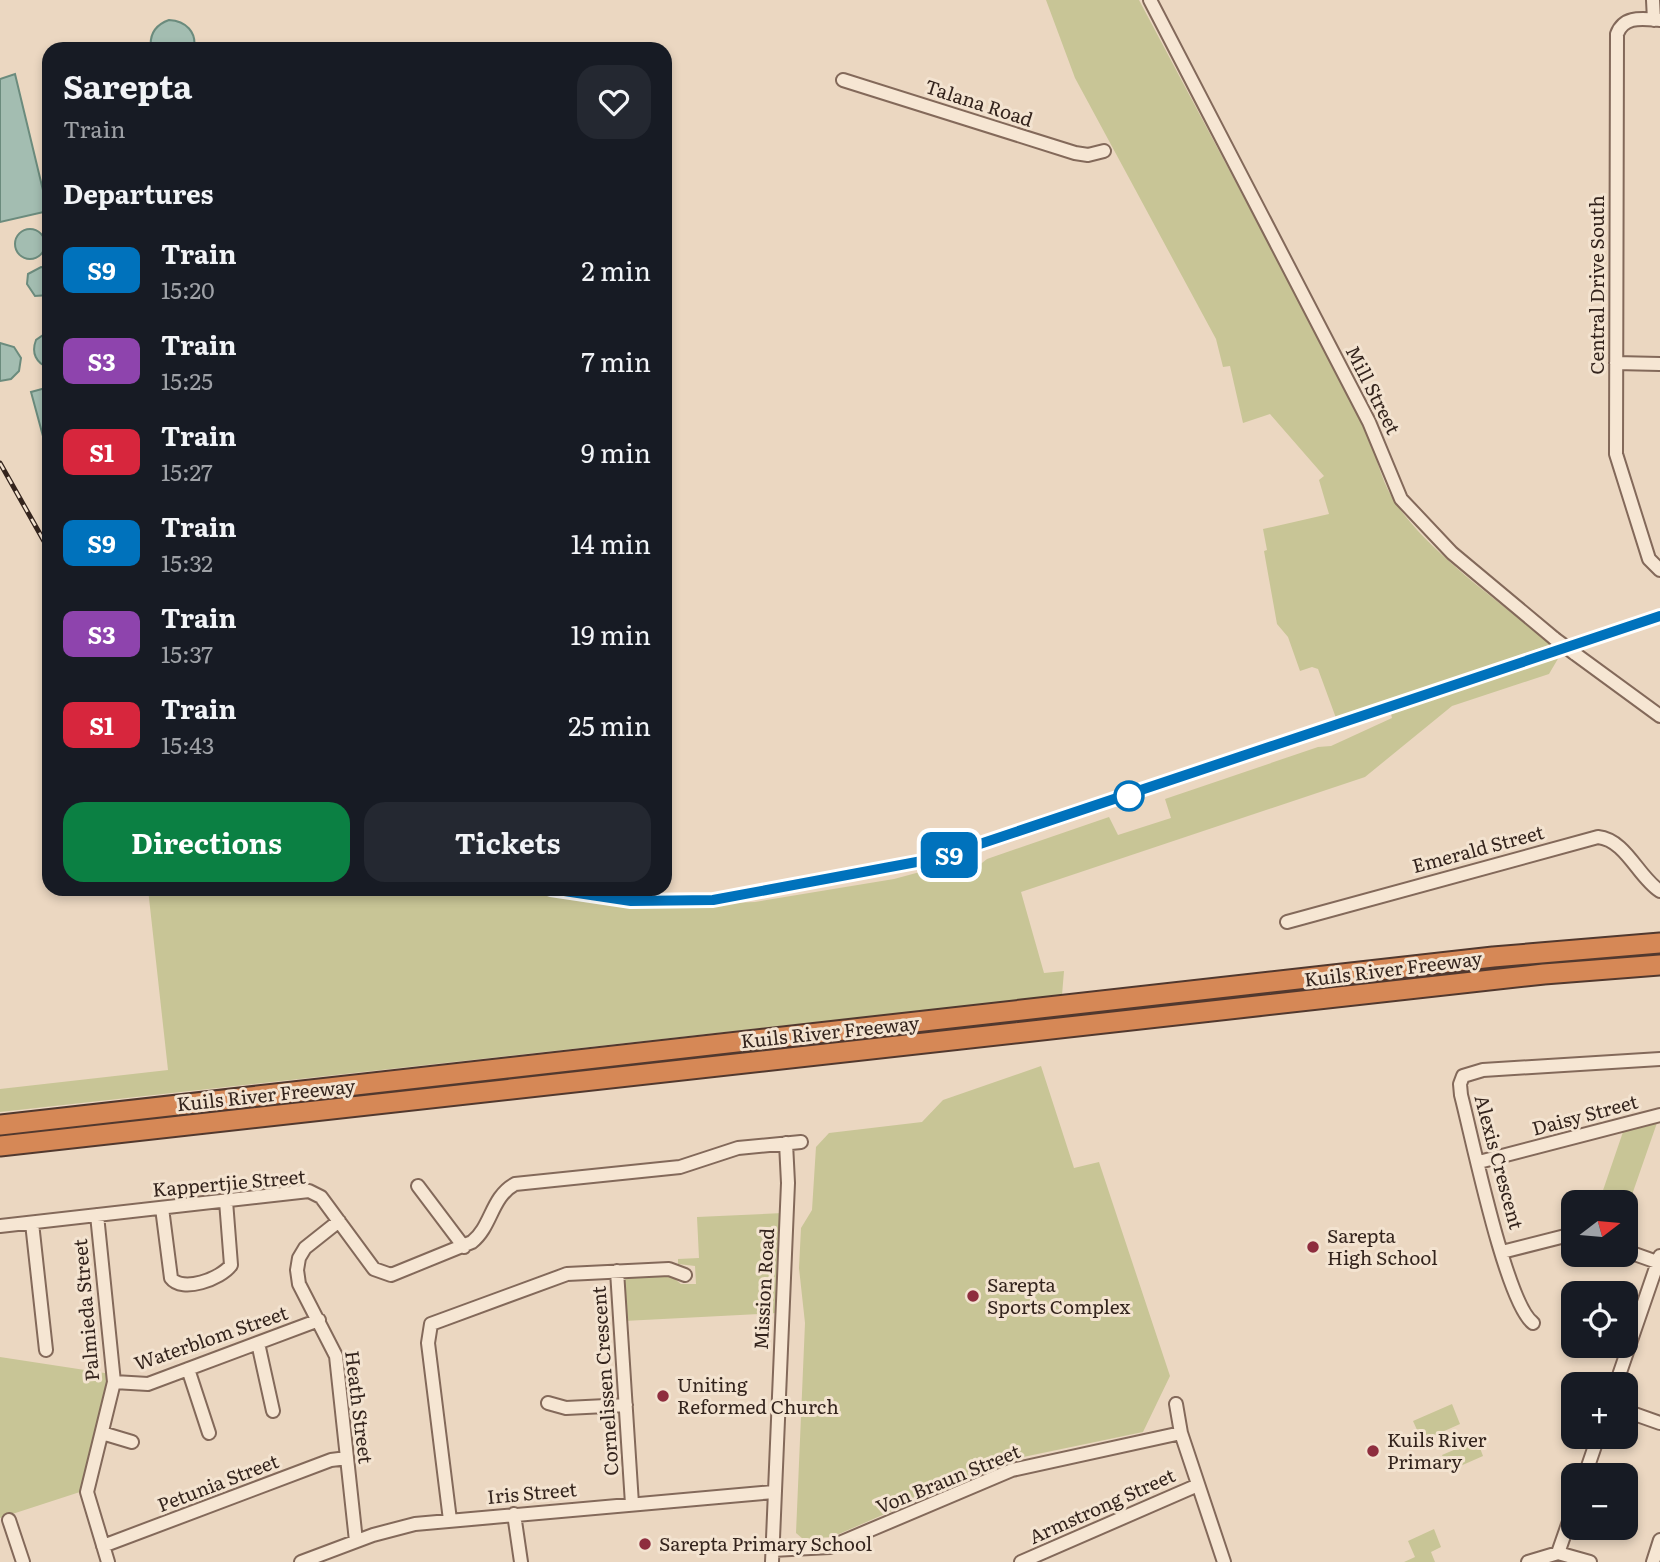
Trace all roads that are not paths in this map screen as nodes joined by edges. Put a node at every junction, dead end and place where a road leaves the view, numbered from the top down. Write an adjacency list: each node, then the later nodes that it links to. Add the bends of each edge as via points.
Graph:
1 (1150, 0): 9 (street, Mill Street, bridge, via 1369,422 1401,499 1460,560 1555,639)
2 (1653, 0): 3 (street)
3 (1657, 20): 6 (street, Central Drive South, via 1629,20 1616,33)
4 (843, 80): 5 (street, Talana Road, via 1076,153)
5 (1104, 151)
6 (1616, 363): 7 (street); 8 (street, Central Drive South, via 1616,462 1649,559)
7 (1660, 364)
8 (1660, 570)
9 (1660, 716)
10 (1660, 891): 11 (street, Emerald Street, via 1615,844 1598,837)
11 (1287, 922)
12 (1660, 943): 16 (highway, Kuils River Freeway, via 1493,957)
13 (1660, 965): 19 (highway, Kuils River Freeway, via 1544,974)
14 (1660, 1059): 20 (street, Alexis Crescent, via 1470,1072 1460,1083)
15 (1660, 1115): 20 (street, Daisy Street)
16 (0, 1125)
17 (801, 1142): 18 (street, Kappertjie Street)
18 (786, 1143): 29 (street, Kappertjie Street, via 738,1148 680,1167 515,1184 497,1199 480,1234); 54 (street, Mission Road)
19 (0, 1146)
20 (1479, 1162): 30 (street, Alexis Crescent)
21 (418, 1186): 29 (street)
22 (226, 1201): 23 (street, Kappertjie Street); 23 (street, via 231,1265 225,1272 185,1286 171,1279); 25 (street, Kappertjie Street, via 309,1191 320,1197)
23 (162, 1208): 24 (street, Kappertjie Street)
24 (97, 1215): 26 (street, Kappertjie Street); 41 (street, Palmieda Street)
25 (339, 1221): 29 (street, Kappertjie Street, via 374,1269 384,1274 395,1274); 35 (street, Heath Street, via 299,1258 299,1284)
26 (32, 1223): 27 (street, Kappertjie Street); 38 (street)
27 (0, 1226)
28 (1561, 1237): 30 (street)
29 (464, 1247)
30 (1502, 1252): 36 (street, Alexis Crescent, via 1516,1299)
31 (1638, 1254): 32 (street)
32 (1659, 1260): 40 (street)
33 (617, 1271): 34 (street, via 670,1269); 44 (street, Cornelissen Crescent); 58 (street, Cornelissen Crescent, via 561,1275 431,1324 428,1343)
34 (685, 1275)
35 (318, 1320): 37 (street, Waterblom Street); 52 (street, Heath Street, via 336,1356)
36 (1533, 1323)
37 (258, 1343): 39 (street, Waterblom Street); 45 (street)
38 (46, 1350)
39 (188, 1369): 41 (street, Waterblom Street, via 144,1385); 49 (street)
40 (1620, 1372)
41 (114, 1382): 48 (street, Palmieda Street)
42 (548, 1403): 44 (street, via 565,1408)
43 (1177, 1404): 50 (street)
44 (626, 1405): 55 (street, Cornelissen Crescent)
45 (273, 1411)
46 (1638, 1415): 47 (street)
47 (1660, 1423)
48 (102, 1433): 51 (street); 62 (street, Palmieda Street, via 87,1492)
49 (209, 1433)
50 (1181, 1433): 53 (street); 64 (street, Von Braun Street, via 1012,1470 836,1546)
51 (132, 1442)
52 (347, 1458): 61 (street, Heath Street); 62 (street, Petunia Street, via 331,1460)
53 (1198, 1485): 69 (street, Armstrong Street); 70 (street)
54 (774, 1492): 55 (street, Iris Street); 64 (street, Mission Road)
55 (632, 1504): 56 (street, Iris Street)
56 (514, 1514): 58 (street, Iris Street); 68 (street)
57 (9, 1520): 65 (street)
58 (450, 1520): 61 (street, Iris Street)
59 (1563, 1540): 63 (street)
60 (1660, 1540): 73 (street)
61 (356, 1541): 67 (street, Iris Street)
62 (103, 1546): 66 (street, Palmieda Street)
63 (1558, 1553): 71 (street); 72 (street)
64 (772, 1556)
65 (23, 1562)
66 (108, 1562)
67 (301, 1562)
68 (521, 1562)
69 (1021, 1562)
70 (1224, 1562)
71 (1528, 1562)
72 (1590, 1562)
73 (1653, 1562)

